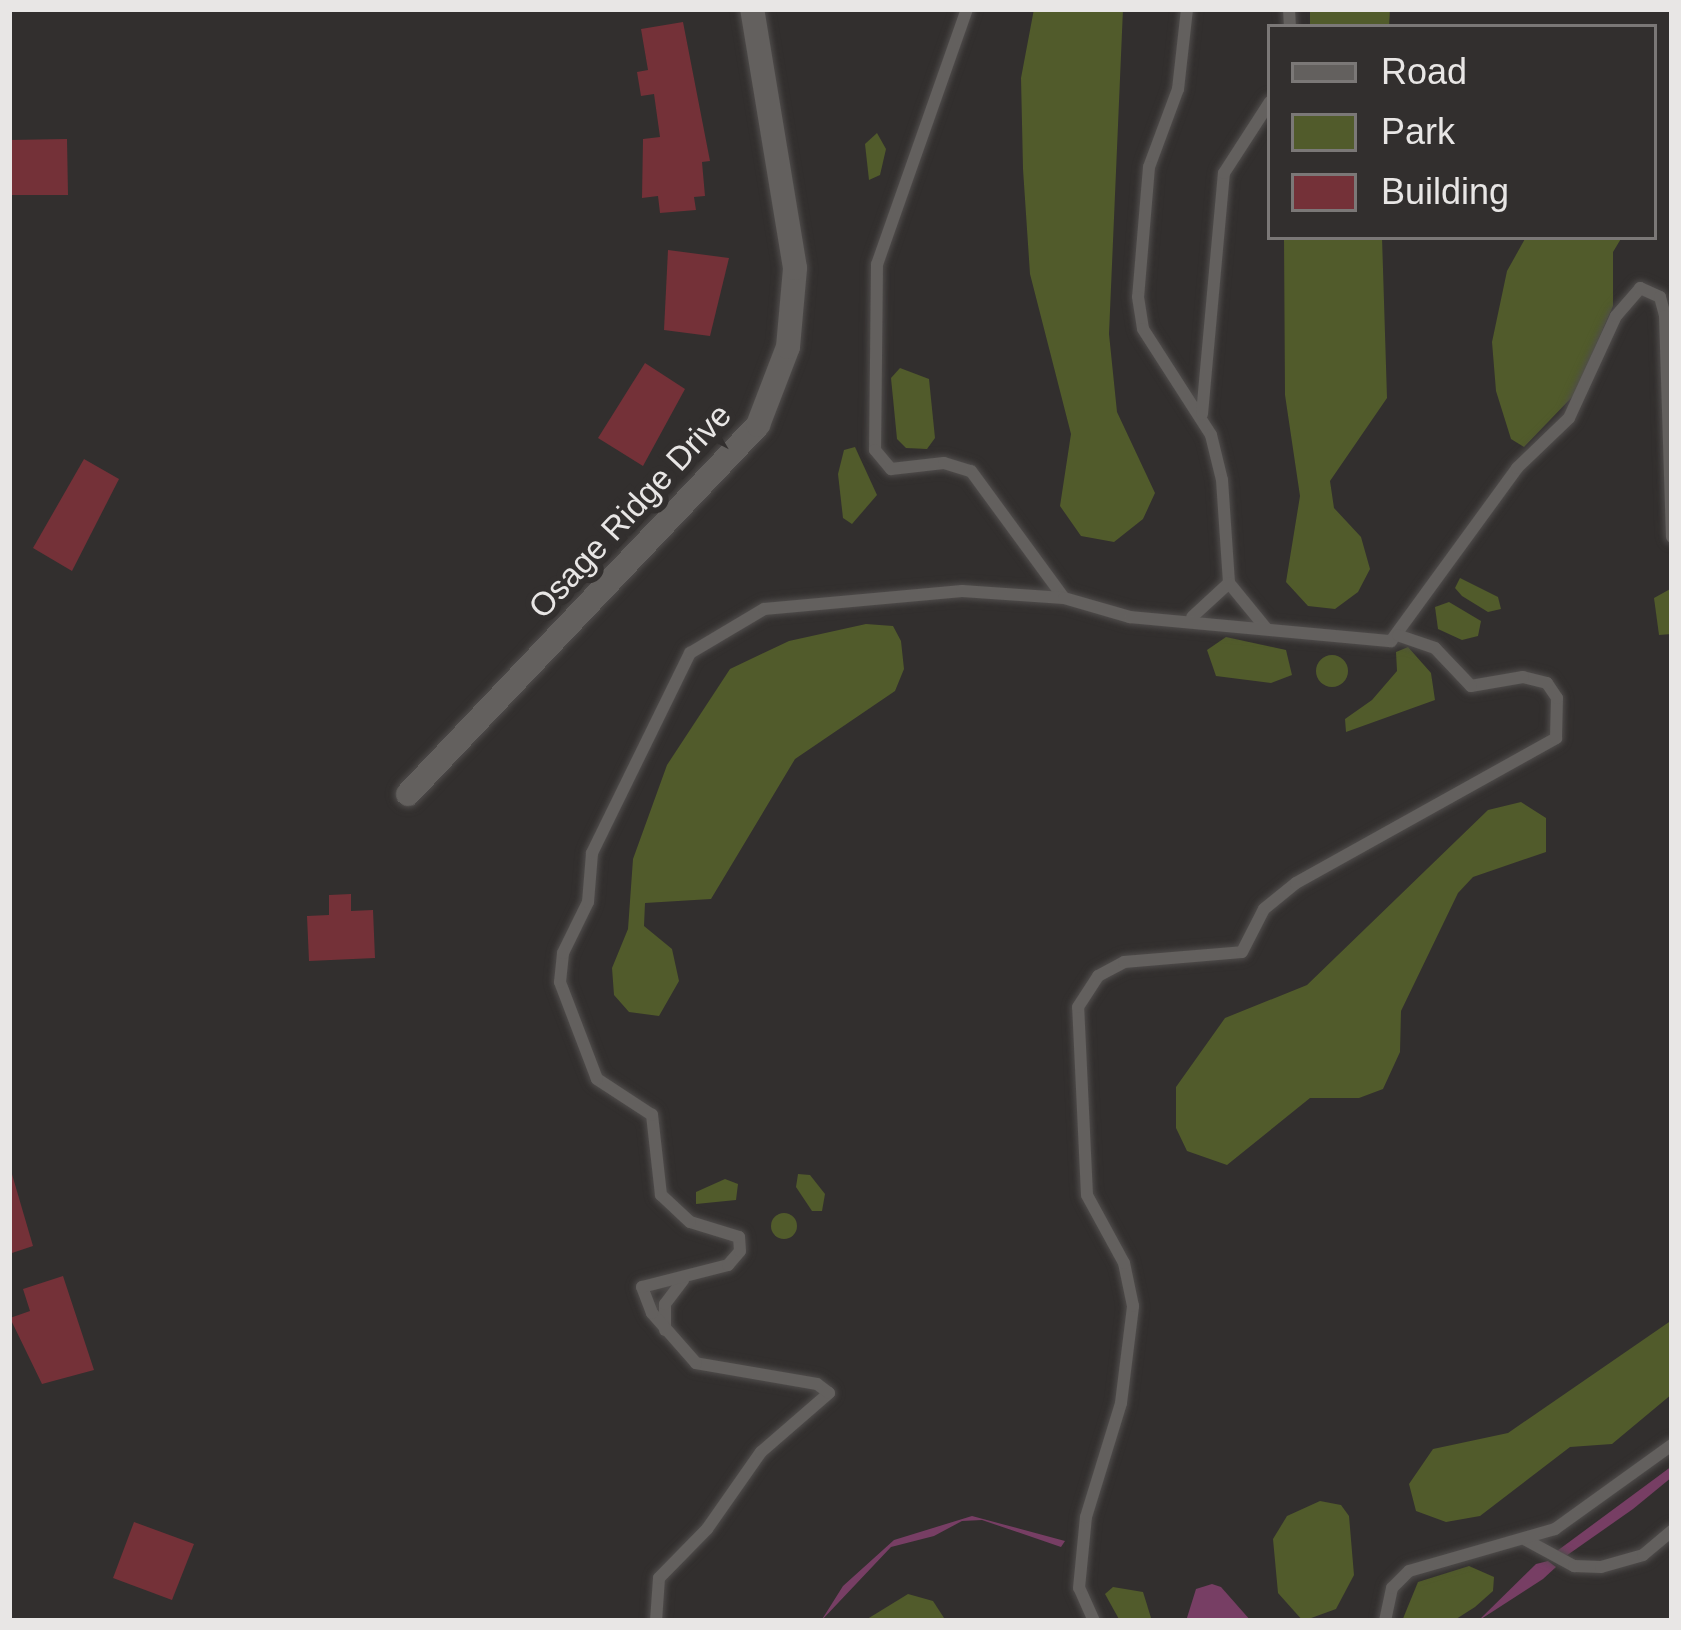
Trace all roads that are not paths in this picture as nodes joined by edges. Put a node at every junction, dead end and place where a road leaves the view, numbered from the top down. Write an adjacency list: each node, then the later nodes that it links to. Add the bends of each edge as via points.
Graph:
1 (752, 9): 12 (street, Osage Ridge Drive, via 795,268 788,347 758,425)
2 (967, 9): 8 (lane, via 877,264 875,450 891,470 944,463 970,471)
3 (1186, 9): 5 (lane, via 1178,89 1149,167 1138,297 1143,329)
4 (1267, 107): 5 (lane, via 1224,173 1202,356)
5 (1203, 418): 7 (lane, via 1222,480)
6 (1672, 537): 11 (lane, via 1665,316 1660,297 1640,288 1616,316 1572,413 1511,476)
7 (1229, 583): 9 (lane); 10 (lane)
8 (1064, 598): 9 (lane, via 1130,617); 13 (lane, via 946,591 780,606 723,627 685,662 604,823 588,902 560,971 597,1079 652,1115 661,1195 690,1222 739,1237 737,1258)
9 (1192, 617): 10 (lane)
10 (1265, 627): 11 (lane, via 1380,643)
11 (1398, 635): 19 (lane, via 1435,649 1471,686 1540,678 1558,698 1556,738 1296,883 1264,909 1242,952 1124,962 1098,976 1078,1007 1087,1196 1124,1263 1133,1306 1121,1403 1086,1517 1079,1588)
12 (408, 794)
13 (689, 1276): 14 (lane, via 664,1304); 14 (lane, via 642,1287)
14 (665, 1333): 18 (lane, via 706,1367 818,1384 829,1393 761,1451 707,1529 659,1578)
15 (1672, 1445): 17 (lane, via 1568,1521)
16 (1672, 1531): 17 (lane, via 1643,1555 1601,1567 1574,1566)
17 (1526, 1540): 20 (lane, via 1408,1571 1392,1588)
18 (656, 1621)
19 (1094, 1621)
20 (1385, 1621)

